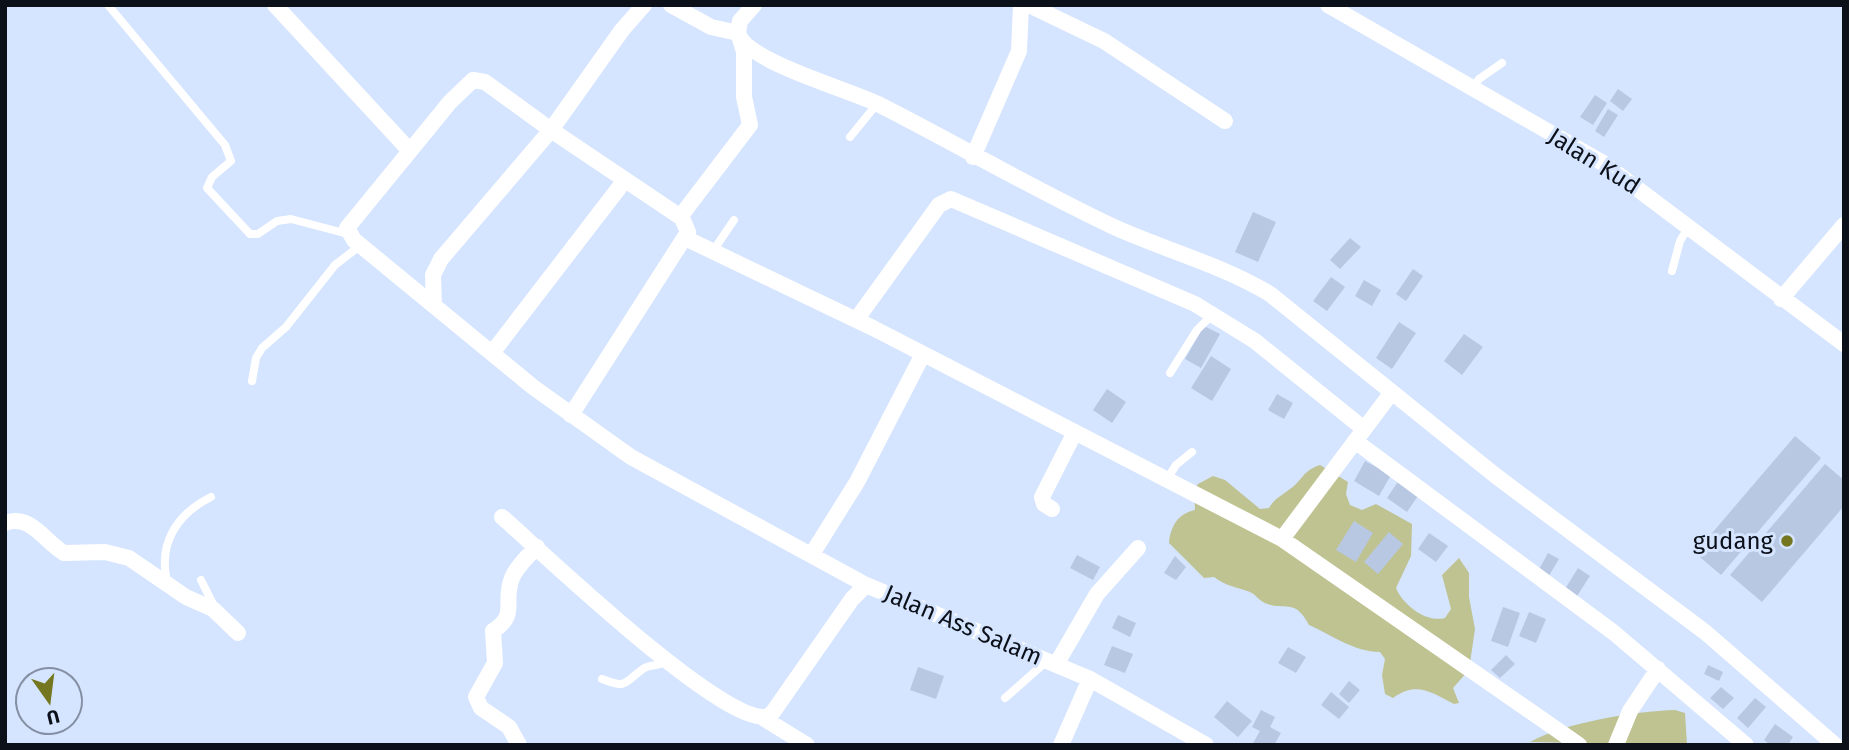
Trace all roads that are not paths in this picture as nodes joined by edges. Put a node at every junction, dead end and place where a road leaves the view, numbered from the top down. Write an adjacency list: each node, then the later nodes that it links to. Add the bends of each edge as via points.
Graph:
1 (108, 5): 23 (lane, via 225,145 230,161 207,188 250,234 291,219)
2 (275, 5): 16 (street)
3 (644, 5): 14 (street)
4 (671, 5): 9 (street)
5 (754, 5): 9 (street, via 740,21)
6 (1021, 5): 17 (street, via 1019,51)
7 (1029, 5): 13 (street, via 1104,41)
8 (1328, 5): 11 (street, Jalan Kud)
9 (739, 36): 12 (street, via 746,47 786,68); 19 (street, via 750,125)
10 (1502, 63): 11 (lane)
11 (1473, 88): 22 (street, Jalan Kud, via 1603,163)
12 (877, 103): 15 (lane); 17 (street)
13 (1225, 121)
14 (551, 130): 16 (street, via 485,82 473,80); 18 (street); 29 (street, via 441,259 433,275)
15 (850, 137)
16 (410, 150): 23 (street, via 350,222)
17 (973, 157): 37 (street, via 1145,241 1241,277 1286,306)
18 (625, 180): 19 (street); 33 (street)
19 (682, 218): 24 (street, via 688,228)
20 (734, 220): 26 (lane)
21 (1844, 225): 28 (street)
22 (1689, 226): 27 (lane); 28 (street, Jalan Kud)
23 (348, 234): 25 (street)
24 (685, 237): 26 (street); 38 (street)
25 (360, 246): 29 (street); 36 (lane, via 335,265 286,327 262,348)
26 (713, 251): 31 (street)
27 (1672, 271)
28 (1781, 299): 32 (street, Jalan Kud)
29 (434, 306): 33 (street)
30 (1213, 314): 31 (street, via 951,199 939,205); 35 (lane, via 1197,330); 40 (street, via 1263,348)
31 (856, 320): 34 (street)
32 (1844, 344)
33 (492, 353): 38 (street)
34 (922, 356): 39 (street); 50 (street, via 857,482)
35 (1170, 373)
36 (252, 381)
37 (1392, 392): 40 (street); 70 (street, via 1705,632)
38 (571, 415): 50 (street, via 631,457)
39 (1075, 432): 42 (street); 44 (street, via 1042,497)
40 (1360, 435): 47 (street); 58 (street)
41 (1192, 452): 42 (lane)
42 (1167, 479): 47 (street)
43 (211, 497): 52 (lane, via 189,511 167,538 163,566)
44 (1052, 509)
45 (502, 517): 48 (street)
46 (5, 523): 52 (street, via 27,523 64,553 105,552 129,558)
47 (1282, 539): 67 (street)
48 (537, 547): 56 (street); 63 (street, via 513,575 509,615 504,625 493,631 495,663 476,697 481,708 509,727)
49 (1138, 548): 57 (street, via 1097,594)
50 (812, 554): 53 (street)
51 (201, 580): 54 (lane)
52 (168, 584): 54 (street)
53 (866, 585): 57 (street, Jalan Ass Salam); 62 (street, Jalan Ass Salam, via 772,712)
54 (219, 615): 55 (street)
55 (238, 633)
56 (664, 662): 59 (lane, via 643,669 627,684); 62 (street, via 740,712)
57 (1052, 662): 60 (street, Jalan Ass Salam); 61 (lane)
58 (1658, 669): 68 (street, via 1630,710); 69 (street)
59 (602, 679)
60 (1090, 679): 65 (street); 66 (street, Jalan Ass Salam)
61 (1005, 698)
62 (762, 718): 64 (street)
63 (519, 745)
64 (807, 745)
65 (1060, 745)
66 (1206, 745)
67 (1579, 745)
68 (1616, 745)
69 (1746, 745)
70 (1835, 745)

